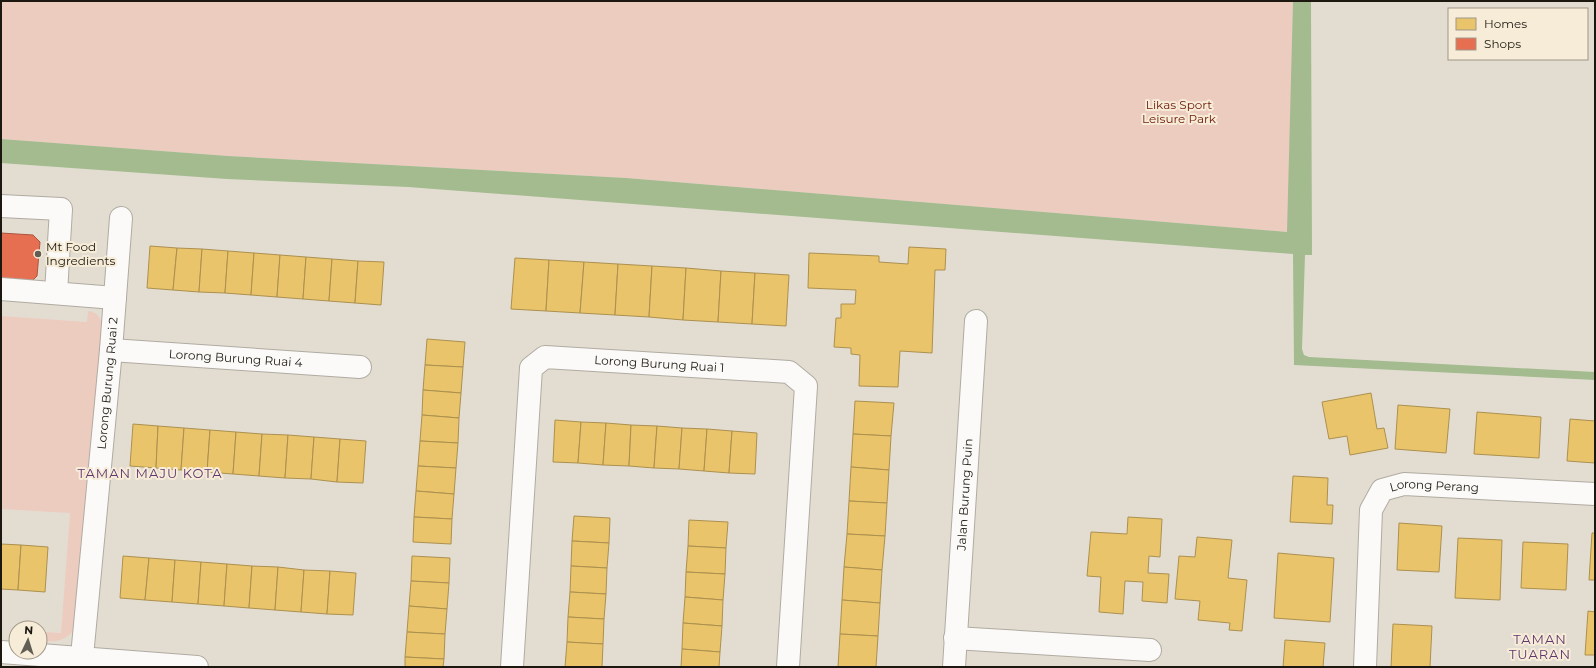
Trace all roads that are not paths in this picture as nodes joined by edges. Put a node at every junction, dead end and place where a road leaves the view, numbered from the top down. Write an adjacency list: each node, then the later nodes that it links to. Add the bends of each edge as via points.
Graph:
1 (1, 206): 4 (street, via 61,210)
2 (121, 218): 5 (street, Lorong Burung Ruai 2)
3 (1, 289): 4 (street)
4 (56, 293): 5 (street)
5 (115, 298): 7 (street, Lorong Burung Ruai 2)
6 (976, 321): 10 (street, Jalan Burung Puin)
7 (111, 350): 8 (street, Lorong Burung Ruai 4); 13 (street, Lorong Burung Ruai 2)
8 (360, 367)
9 (1595, 494): 18 (street, Lorong Perang, via 1404,484 1382,490 1371,510)
10 (955, 638): 11 (street); 17 (street, Jalan Burung Puin)
11 (1150, 650)
12 (1, 652): 13 (street)
13 (82, 662): 14 (street)
14 (197, 667)
15 (512, 667): 16 (street, Lorong Burung Ruai 1, via 531,368 545,356 789,372 806,386)
16 (788, 667)
17 (954, 667)
18 (1365, 667)

